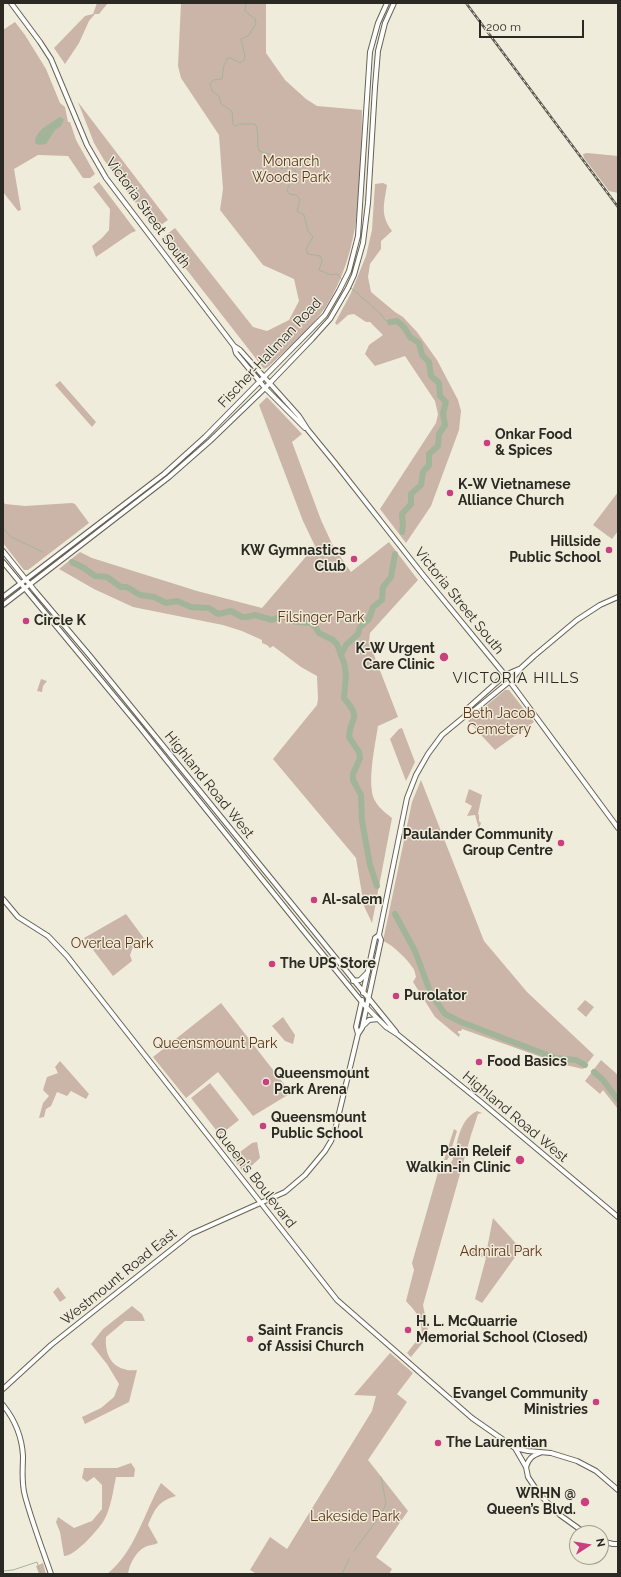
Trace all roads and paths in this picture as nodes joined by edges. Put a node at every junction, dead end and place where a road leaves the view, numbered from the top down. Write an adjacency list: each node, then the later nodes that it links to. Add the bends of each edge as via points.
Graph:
1 (11, 3): 4 (main road, Victoria Street South, via 51,59 87,145 106,178)
2 (387, 3): 5 (main road, Fischer-Hallman Road, via 370,52 360,226 355,253 333,303 318,323)
3 (394, 3): 7 (main road, Fischer-Hallman Road, via 385,23 378,51 366,230 354,275 327,323)
4 (234, 346): 5 (main road, Victoria Street South); 6 (main road, Victoria Street South, via 236,353)
5 (264, 378): 6 (main road, Fischer-Hallman Road); 7 (main road, Victoria Street South)
6 (260, 382): 8 (main road, Victoria Street South); 12 (main road, Fischer-Hallman Road, via 164,474)
7 (269, 384): 8 (main road, Fischer-Hallman Road); 9 (main road, Victoria Street South)
8 (264, 388): 9 (main road, Victoria Street South); 14 (main road, Fischer-Hallman Road, via 169,477)
9 (308, 430): 20 (main road, Victoria Street South)
10 (3, 551): 12 (main road, Highland Road West)
11 (3, 562): 13 (main road, Highland Road West)
12 (26, 580): 13 (main road, Fischer-Hallman Road); 14 (main road, Highland Road West)
13 (20, 584): 15 (main road, Highland Road West); 16 (main road, Fischer-Hallman Road)
14 (30, 585): 15 (main road, Fischer-Hallman Road); 27 (main road, Highland Road West)
15 (24, 589): 18 (main road, Fischer-Hallman Road); 30 (main road, Highland Road West, via 139,726)
16 (3, 597)
17 (618, 597): 19 (main road, via 576,620)
18 (3, 605)
19 (521, 668): 20 (main road); 21 (main road)
20 (505, 675): 21 (main road, Victoria Street South); 22 (main road, via 467,709)
21 (510, 682): 22 (main road, via 471,714); 23 (main road, Victoria Street South)
22 (465, 716): 25 (main road, via 442,735 416,775 407,798)
23 (618, 828)
24 (3, 899): 36 (main road, Queen's Boulevard, via 18,917 48,936 68,956)
25 (379, 935): 26 (main road, via 375,938); 29 (main road, via 381,940)
26 (368, 971): 27 (main road, via 360,980); 28 (main road)
27 (353, 981): 28 (main road, Highland Road West)
28 (364, 993): 29 (main road, Highland Road West); 30 (main road)
29 (368, 999): 31 (main road); 35 (main road, Highland Road West)
30 (361, 1001): 31 (main road, Highland Road West); 34 (main road, via 356,1027)
31 (366, 1007): 32 (main road, Highland Road West); 33 (main road)
32 (378, 1019): 33 (main road, via 369,1020); 35 (main road, Highland Road West)
33 (362, 1028): 34 (main road)
34 (358, 1034): 36 (main road, Westmount Road East, via 335,1130 325,1151 305,1175 285,1192)
35 (397, 1034): 37 (main road, Highland Road West)
36 (261, 1202): 38 (main road, Westmount Road East, via 191,1234 51,1345); 40 (main road, Queen's Boulevard, via 337,1300 472,1418)
37 (618, 1217)
38 (3, 1389)
39 (3, 1405): 45 (main road, via 15,1423 22,1445 22,1480 25,1496)
40 (515, 1448): 41 (main road, Queen's Boulevard); 42 (main road, Queen's Boulevard)
41 (542, 1452): 42 (main road, via 529,1459); 43 (main road, Queen's Boulevard, via 567,1457 586,1465)
42 (526, 1467): 44 (main road, Queen's Boulevard, via 528,1477 550,1506)
43 (618, 1490)
44 (575, 1525)
45 (51, 1574)

